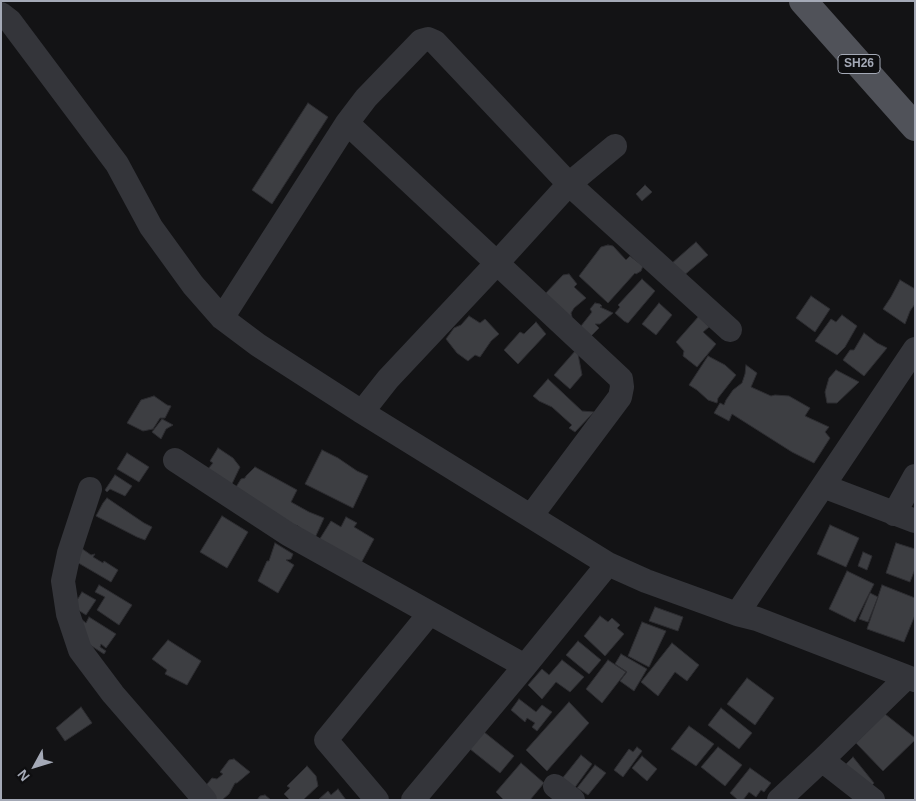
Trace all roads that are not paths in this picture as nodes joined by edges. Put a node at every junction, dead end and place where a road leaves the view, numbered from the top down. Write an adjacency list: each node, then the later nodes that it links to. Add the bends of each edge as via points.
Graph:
1 (803, 1): 4 (main road, SH26)
2 (1, 14): 8 (street, via 10,21 117,164 151,227 193,285)
3 (347, 123): 6 (street, via 366,98 421,41 428,39 435,42); 7 (street); 8 (street)
4 (915, 127)
5 (615, 146): 6 (street)
6 (569, 184): 7 (street); 9 (street)
7 (497, 263): 11 (street, via 388,379); 16 (street, via 621,379 620,398)
8 (222, 318): 11 (street)
9 (730, 330)
10 (915, 349): 14 (street)
11 (362, 412): 16 (street)
12 (175, 460): 19 (street, via 288,534)
13 (915, 476): 17 (street)
14 (823, 486): 17 (street); 20 (street)
15 (90, 490): 24 (street, via 63,581 68,614 80,650 113,694)
16 (531, 516): 18 (street)
17 (904, 518)
18 (608, 564): 20 (street); 21 (street)
19 (430, 613): 21 (street); 25 (street, via 326,740)
20 (737, 614): 22 (street)
21 (525, 666): 26 (street)
22 (911, 679): 23 (street)
23 (822, 760): 27 (street); 28 (street)
24 (205, 800)
25 (377, 800)
26 (414, 800)
27 (779, 800)
28 (873, 800)

